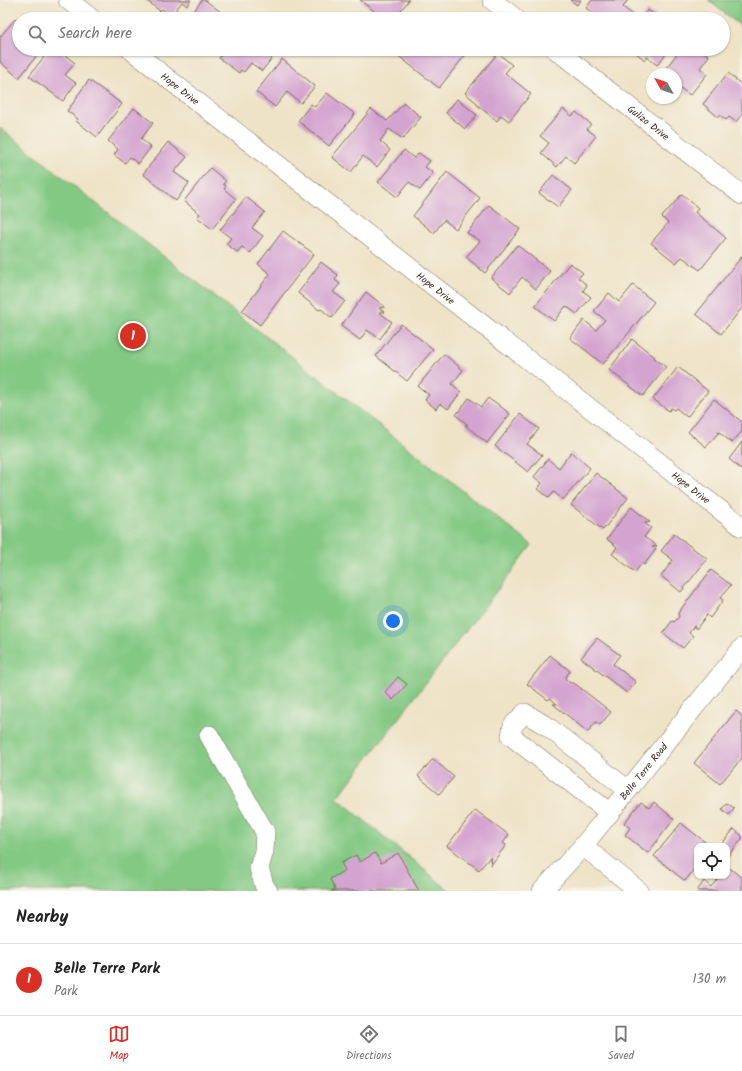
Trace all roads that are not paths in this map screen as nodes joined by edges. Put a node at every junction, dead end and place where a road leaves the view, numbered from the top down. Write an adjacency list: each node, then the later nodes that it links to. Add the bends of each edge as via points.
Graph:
1 (68, 0): 3 (street)
2 (492, 0): 4 (street)
3 (83, 12)
4 (507, 12)
5 (139, 56): 8 (street, Hope Drive)
6 (563, 56): 7 (street, Gulizo Drive)
7 (742, 196)
8 (742, 527)
9 (742, 648): 10 (street, Belle Terre Road)
10 (736, 667): 12 (street, Belle Terre Road)
11 (209, 735): 15 (street, via 265,832 264,851 259,868)
12 (628, 790): 13 (street, Belle Terre Road); 13 (street, via 548,727 525,713 513,725 512,736)
13 (610, 813): 14 (street, Belle Terre Road)
14 (583, 846): 16 (street, Belle Terre Road); 17 (street)
15 (268, 891)
16 (542, 891)
17 (639, 891)

